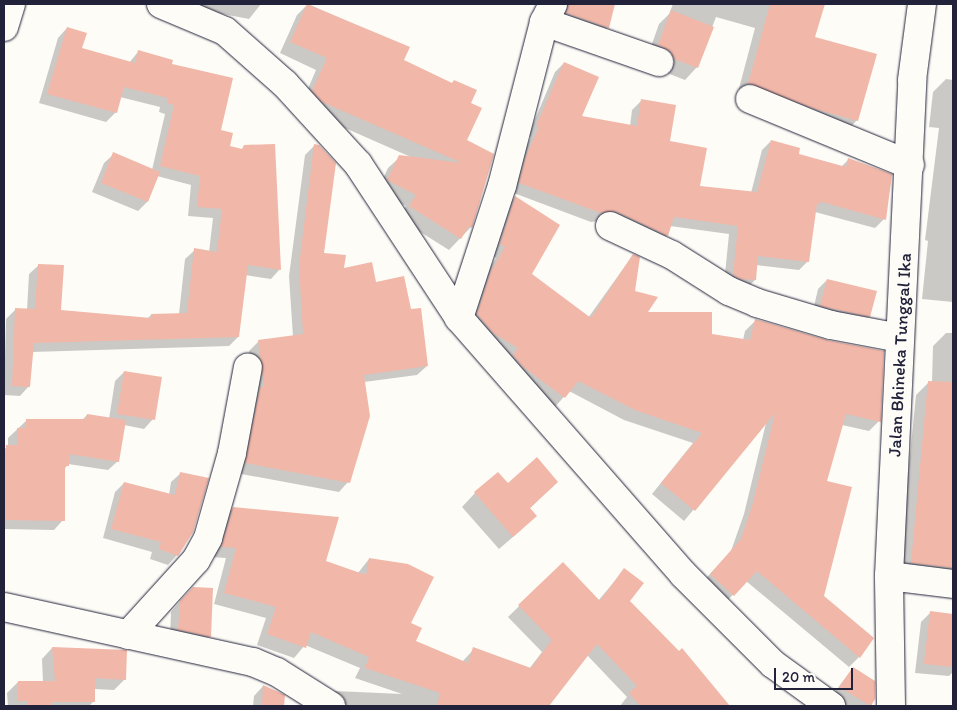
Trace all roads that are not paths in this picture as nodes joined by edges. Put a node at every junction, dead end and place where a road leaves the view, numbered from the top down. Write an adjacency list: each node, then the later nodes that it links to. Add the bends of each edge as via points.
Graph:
1 (11, 4): 5 (street)
2 (161, 4): 10 (street, via 225,31 285,84 358,164)
3 (922, 4): 8 (street, Jalan Bhineka Tunggal Ika, via 912,80)
4 (549, 13): 6 (street); 10 (street, via 502,186)
5 (4, 27)
6 (659, 62)
7 (750, 99): 8 (street)
8 (910, 164): 11 (street, Jalan Bhineka Tunggal Ika)
9 (610, 226): 11 (street, via 672,255 729,291 757,303 831,324)
10 (459, 318): 18 (street, via 683,574 774,664)
11 (900, 338): 13 (street, Jalan Bhineka Tunggal Ika)
12 (248, 367): 16 (street, via 232,453 208,538 196,560)
13 (889, 576): 14 (street); 19 (street, Jalan Bhineka Tunggal Ika)
14 (953, 584)
15 (4, 607): 16 (street)
16 (128, 635): 17 (street, via 253,662 277,672)
17 (331, 706)
18 (831, 706)
19 (891, 706)

